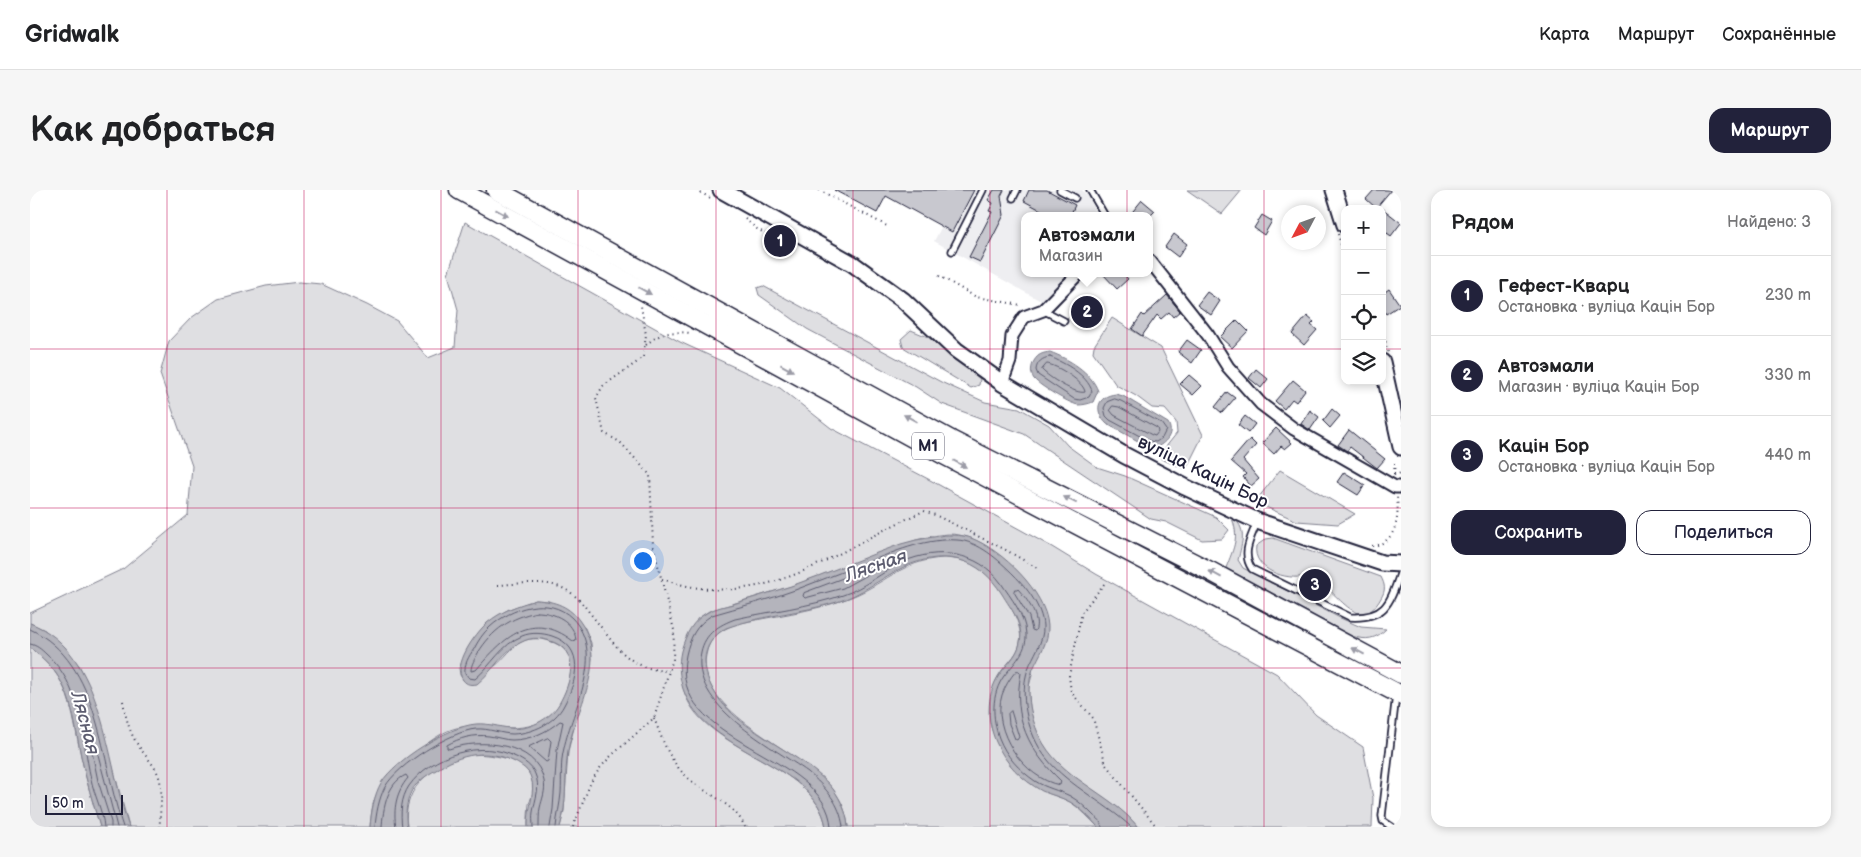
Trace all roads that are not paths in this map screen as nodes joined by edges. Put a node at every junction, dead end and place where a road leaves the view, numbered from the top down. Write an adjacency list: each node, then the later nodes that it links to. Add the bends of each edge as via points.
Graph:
1 (459, 190): 26 (highway, М1, one-way to 26, via 944,456)
2 (496, 190): 25 (highway, М1, one-way to 2, via 1210,571 951,440)
3 (983, 190): 13 (lane)
4 (1017, 190): 9 (lane)
5 (1060, 190): 10 (lane)
6 (1090, 190): 11 (lane)
7 (1334, 190): 12 (main road)
8 (724, 191): 19 (main road, вуліца Кацін Бор, via 853,264 903,300 956,350)
9 (1013, 198)
10 (1075, 198)
11 (1103, 212)
12 (1341, 212)
13 (952, 251)
14 (1153, 266): 21 (street, via 1208,335 1228,368 1262,404 1294,429)
15 (1075, 277): 16 (street)
16 (1044, 310): 17 (lane); 19 (street, via 1024,317 1012,336 1010,361)
17 (1064, 321)
18 (1386, 380): 20 (main road)
19 (1002, 383): 22 (main road, вуліца Кацін Бор, via 1185,488)
20 (1401, 446)
21 (1398, 487)
22 (1258, 521): 23 (main road, вуліца Кацін Бор, via 1382,563); 24 (lane, via 1246,553 1246,561 1252,569 1350,617 1366,618 1380,612 1392,596)
23 (1401, 564)
24 (1401, 571)
25 (1401, 674)
26 (1399, 690): 27 (lane, via 1382,816 1383,821)
27 (1392, 827)

